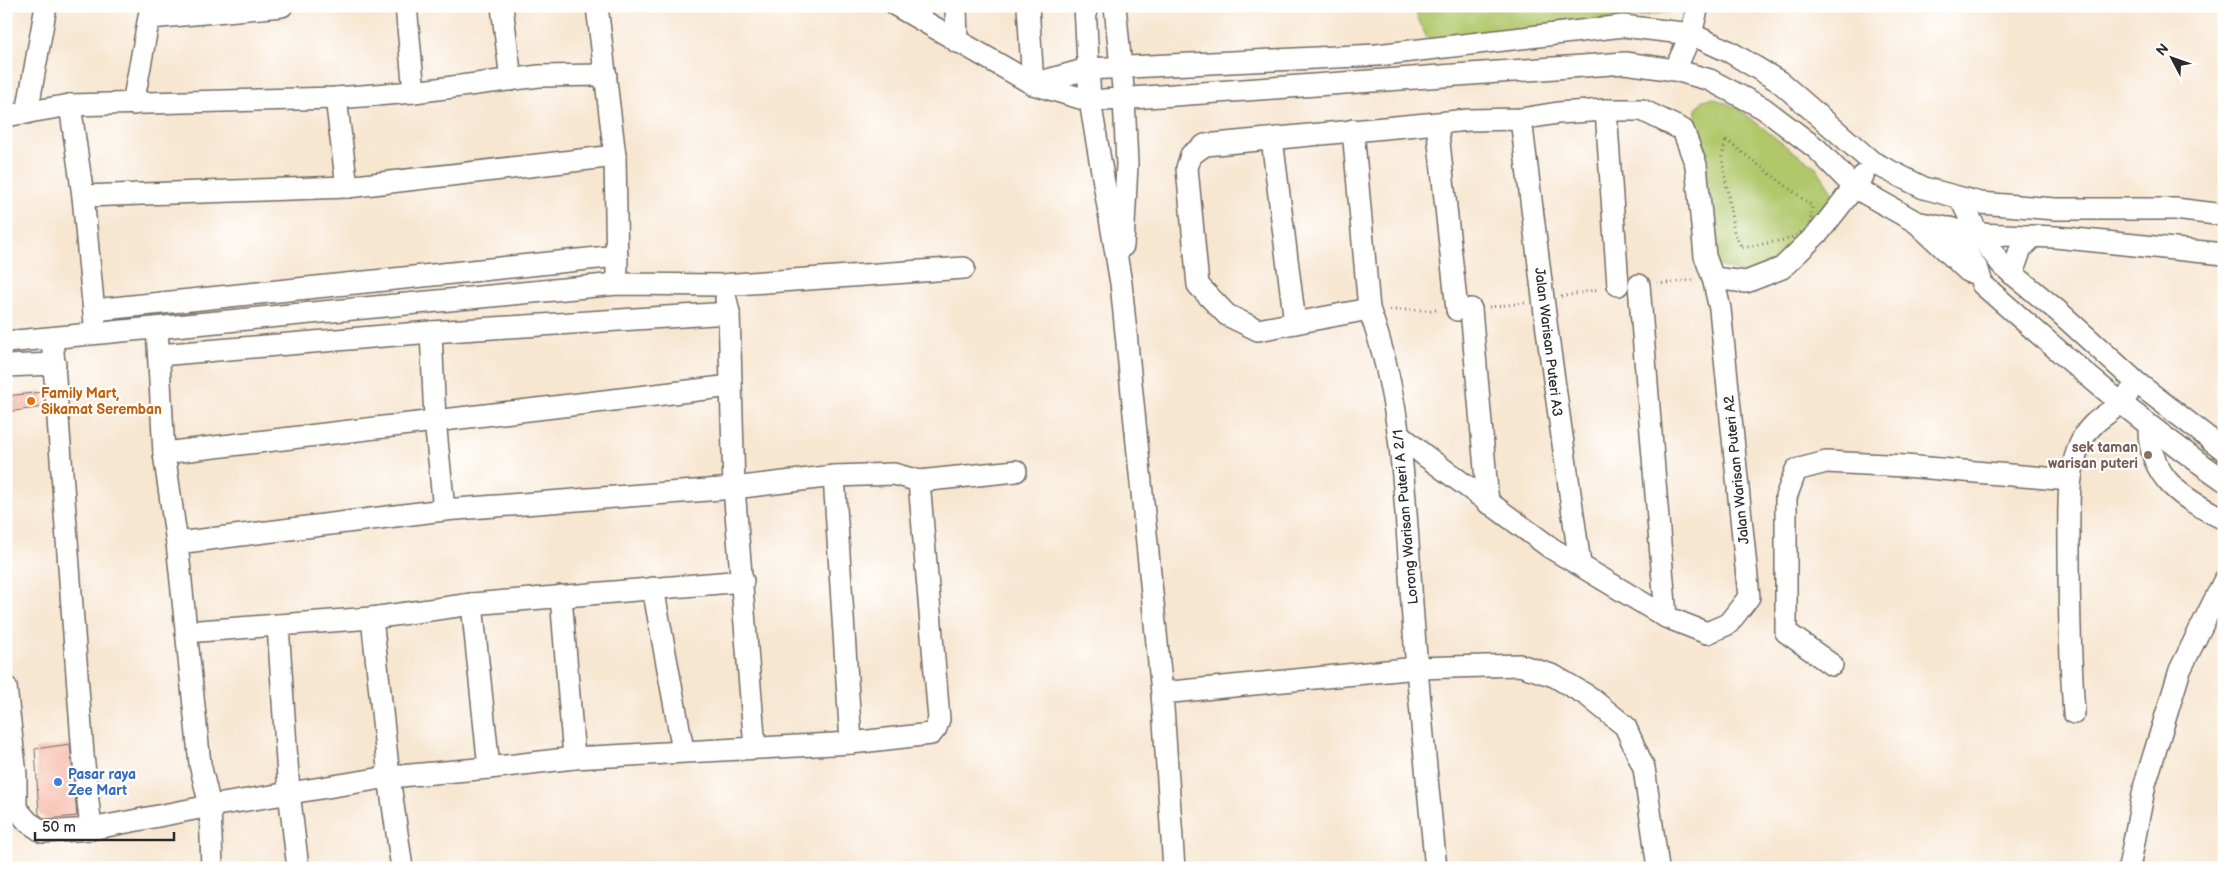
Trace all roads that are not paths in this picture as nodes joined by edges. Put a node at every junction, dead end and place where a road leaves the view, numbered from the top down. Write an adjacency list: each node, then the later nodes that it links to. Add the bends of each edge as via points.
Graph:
1 (46, 6): 28 (street)
2 (282, 6): 12 (street)
3 (406, 6): 21 (street)
4 (502, 6): 19 (street)
5 (597, 6): 18 (street)
6 (897, 6): 14 (street)
7 (956, 6): 14 (street)
8 (1028, 6): 20 (street)
9 (1085, 6): 16 (street)
10 (1115, 6): 15 (street)
11 (1698, 6): 13 (street)
12 (151, 12): 25 (street)
13 (1691, 34): 15 (street, via 1623,26 1378,55); 17 (street); 34 (street, via 1730,52 1780,82)
14 (957, 42): 20 (street)
15 (1121, 67): 16 (street); 23 (street)
16 (1087, 69): 20 (street); 24 (street)
17 (1675, 70): 23 (street, via 1625,63); 35 (street, via 1710,80 1763,108 1817,149)
18 (606, 75): 19 (street, via 539,76); 33 (street)
19 (511, 80): 21 (street)
20 (1033, 84): 24 (street)
21 (414, 92): 22 (street)
22 (336, 98): 25 (street); 36 (street)
23 (1124, 98): 24 (street); 49 (street, via 1127,164)
24 (1090, 101): 49 (street)
25 (133, 104): 26 (street)
26 (70, 105): 28 (street); 37 (street)
27 (1606, 110): 29 (street, Jalan Warisan Puteri A2); 48 (street, Jalan Warisan Puteri A2, via 1642,110 1683,130 1696,165 1704,256); 89 (street)
28 (17, 115)
29 (1521, 119): 30 (street, Jalan Warisan Puteri A2); 83 (street, Jalan Warisan Puteri A3)
30 (1437, 124): 31 (street, Jalan Warisan Puteri A2); 79 (street)
31 (1353, 130): 32 (street, Jalan Warisan Puteri A2); 53 (street, Lorong Warisan Puteri A 2/1)
32 (1272, 139): 56 (street); 56 (street, Jalan Warisan Puteri A2, via 1205,145 1191,155 1187,168 1198,285 1227,315 1258,330)
33 (615, 156): 36 (street); 45 (street)
34 (1872, 162): 35 (street); 38 (street, via 1924,188)
35 (1854, 187): 40 (street); 48 (street, via 1820,231 1782,268 1746,282)
36 (347, 188): 37 (street)
37 (84, 196): 54 (street)
38 (1960, 198): 39 (street, via 1980,203 2055,209 2175,209); 42 (street)
39 (2224, 215)
40 (1916, 222): 41 (street); 51 (street)
41 (1950, 228): 42 (street); 51 (street, via 1978,270)
42 (1978, 234): 43 (street); 47 (street)
43 (2034, 236): 44 (street); 47 (street, via 2021,248)
44 (2224, 254)
45 (617, 256): 50 (street); 54 (street)
46 (964, 268): 52 (street)
47 (2012, 274): 65 (street)
48 (1713, 278): 89 (street, Jalan Warisan Puteri A2, via 1720,309 1749,597 1728,624 1706,633)
49 (1122, 283): 96 (street)
50 (617, 284): 52 (street); 57 (street)
51 (1982, 284): 67 (street)
52 (722, 285): 55 (street)
53 (1369, 309): 56 (street, Jalan Warisan Puteri A2); 70 (street, Lorong Warisan Puteri A 2/1, via 1379,336)
54 (94, 310): 59 (street)
55 (729, 313): 58 (street); 66 (street)
56 (1295, 323)
57 (157, 328): 59 (street); 62 (street)
58 (431, 332): 62 (street); 68 (street)
59 (96, 334): 60 (street)
60 (52, 338): 61 (street); 63 (street)
61 (6, 342)
62 (159, 355): 72 (street)
63 (55, 364): 64 (street); 107 (street)
64 (6, 366)
65 (2136, 382): 67 (street); 71 (street)
66 (731, 386): 68 (street); 78 (street)
67 (2122, 404): 69 (street); 75 (street, via 2098,418 2083,438)
68 (435, 420): 72 (street); 80 (street)
69 (2149, 426): 76 (street); 81 (street, via 2148,444 2159,473 2182,496)
70 (1400, 435): 79 (street); 94 (street, Lorong Warisan Puteri A 2/1)
71 (2224, 450)
72 (164, 454): 82 (street)
73 (1016, 471): 77 (street)
74 (834, 476): 77 (street, via 894,474); 78 (street); 98 (street)
75 (2069, 480): 93 (street, via 1826,462 1796,470 1786,497 1786,632); 97 (street)
76 (2224, 480)
77 (919, 481): 98 (street, via 939,719 931,734)
78 (734, 488): 80 (street); 84 (street)
79 (1488, 503): 83 (street, via 1551,548)
80 (444, 510): 82 (street)
81 (2224, 519)
82 (177, 544): 92 (street)
83 (1580, 564): 89 (street)
84 (743, 581): 86 (street); 99 (street)
85 (2224, 581): 114 (street, via 2180,670 2145,784)
86 (653, 588): 87 (street); 100 (street)
87 (561, 596): 88 (street); 101 (street)
88 (472, 604): 90 (street); 102 (street)
89 (1666, 617)
90 (372, 618): 91 (street); 104 (street)
91 (278, 625): 92 (street); 105 (street)
92 (186, 632): 106 (street, via 200,764)
93 (1832, 665)
94 (1417, 668): 96 (street); 112 (street, Lorong Warisan Puteri A 2/1); 113 (street, via 1520,665 1554,676 1588,696 1624,726 1644,768)
95 (6, 687): 103 (street)
96 (1162, 693): 111 (street)
97 (2074, 713)
98 (851, 743): 99 (street)
99 (755, 748): 100 (street)
100 (683, 750): 101 (street)
101 (574, 758): 102 (street)
102 (488, 768): 104 (street)
103 (11, 777): 107 (street, via 16,808 43,832)
104 (390, 777): 105 (street); 110 (street)
105 (289, 792): 106 (street); 109 (street)
106 (210, 806): 107 (street); 108 (street)
107 (91, 829)
108 (212, 868)
109 (298, 868)
110 (402, 868)
111 (1174, 868)
112 (1436, 868)
113 (1658, 868)
114 (2129, 868)

